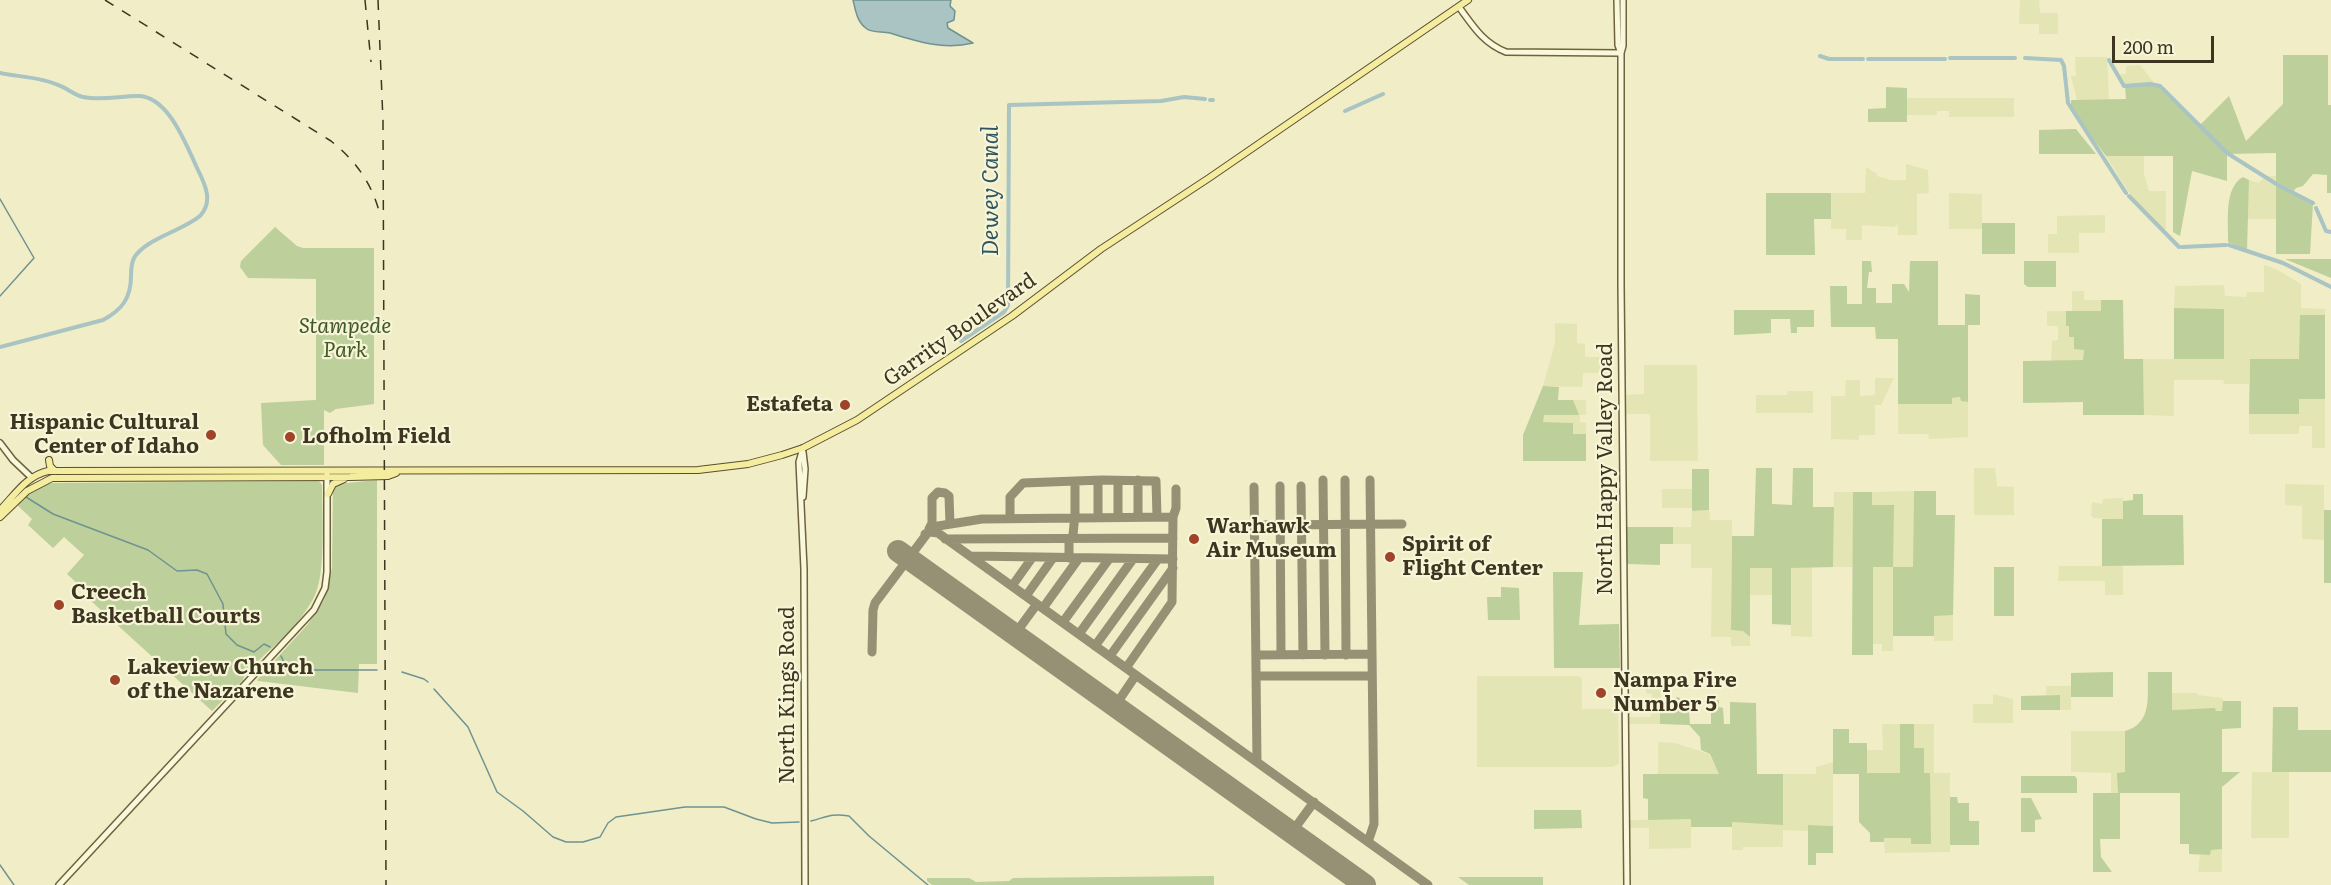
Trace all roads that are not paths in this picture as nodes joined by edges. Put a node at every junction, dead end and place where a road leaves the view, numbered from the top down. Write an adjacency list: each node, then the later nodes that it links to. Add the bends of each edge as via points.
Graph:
1 (1468, 0): 4 (main road, Garrity Boulevard)
2 (1617, 0): 5 (main road, North Happy Valley Road)
3 (1623, 0): 5 (main road, North Happy Valley Road)
4 (1459, 7): 5 (main road, via 1483,39 1506,52); 7 (main road, Garrity Boulevard, via 1101,249 934,369 857,420)
5 (1621, 52): 21 (main road, North Happy Valley Road)
6 (0, 443): 13 (main road)
7 (803, 448): 10 (main road, Garrity Boulevard, via 715,469); 20 (main road, North Kings Road, via 799,462)
8 (50, 460): 9 (main road)
9 (55, 471): 11 (main road, Garrity Boulevard); 13 (main road, Garrity Boulevard)
10 (397, 472): 11 (main road, Garrity Boulevard, via 388,469); 12 (main road, Garrity Boulevard, via 388,476)
11 (327, 473): 12 (main road, Garrity Boulevard); 14 (main road, Garrity Boulevard); 15 (main road)
12 (350, 477): 15 (main road, via 334,484)
13 (32, 478): 14 (main road); 16 (main road); 17 (main road)
14 (52, 478): 16 (main road, Garrity Boulevard)
15 (328, 494): 19 (main road, via 327,572 325,588 314,610)
16 (20, 496): 18 (main road)
17 (0, 510)
18 (0, 517)
19 (59, 885)
20 (805, 885)
21 (1627, 885)

